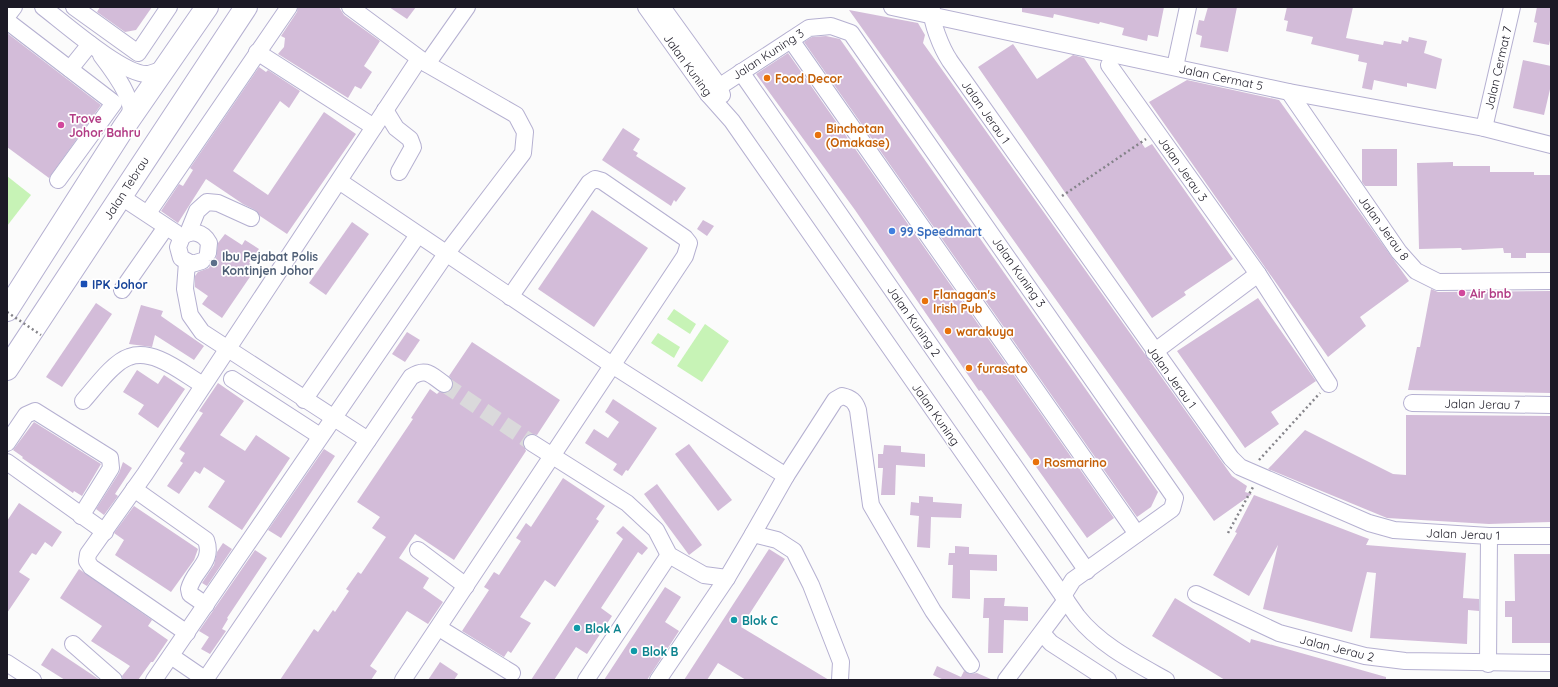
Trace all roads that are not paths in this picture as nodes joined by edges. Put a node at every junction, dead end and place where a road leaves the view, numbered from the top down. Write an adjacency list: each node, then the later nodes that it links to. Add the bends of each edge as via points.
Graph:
1 (14, 7): 16 (street)
2 (43, 7): 19 (street)
3 (74, 7): 4 (street, via 138,52)
4 (169, 7)
5 (246, 7): 37 (highway, Jalan Tebrau)
6 (289, 7): 20 (street)
7 (350, 7): 21 (street)
8 (467, 7): 21 (street)
9 (646, 7): 27 (street, Jalan Kuning)
10 (662, 7): 27 (street, Jalan Kuning)
11 (892, 7): 15 (street, Jalan Cermat 5)
12 (1188, 7): 23 (street)
13 (1512, 7): 32 (street, Jalan Cermat 7)
14 (202, 10): 25 (highway)
15 (932, 11): 23 (street, Jalan Cermat 5); 51 (street, Jalan Jerau 1, via 948,58)
16 (7, 16)
17 (7, 21): 24 (street)
18 (791, 40): 26 (street, Jalan Kuning 3); 74 (street); 74 (street, Jalan Kuning 3, via 809,28 831,26 851,33 1172,491 1175,498 1172,509)
19 (93, 46): 24 (street); 25 (street, via 139,73 149,74); 30 (street, via 122,86 129,101 130,117)
20 (257, 52): 31 (street); 38 (street)
21 (423, 61): 29 (street); 43 (street, via 516,115 525,132 523,153)
22 (1109, 65): 45 (street, Jalan Jerau 3)
23 (1175, 67): 28 (street, Jalan Cermat 5)
24 (70, 69): 35 (street, via 114,103)
25 (163, 69): 30 (highway)
26 (741, 72): 27 (street, Jalan Kuning 3); 79 (street, Jalan Kuning 2)
27 (714, 90): 82 (street, Jalan Kuning, via 732,121)
28 (1289, 92): 32 (street, Jalan Cermat 5); 46 (street, Jalan Jerau 8, via 1399,252 1416,271 1438,282)
29 (385, 110): 31 (street); 34 (street, via 396,128 410,139 413,147)
30 (124, 127): 49 (highway)
31 (374, 127): 36 (street)
32 (1484, 128): 33 (street, Jalan Cermat 5)
33 (1551, 145)
34 (400, 172)
35 (58, 180)
36 (340, 182): 42 (street); 50 (street)
37 (120, 196): 38 (street); 53 (highway, Jalan Tebrau)
38 (148, 213): 40 (street)
39 (251, 218): 41 (street, via 218,203 207,202 197,211)
40 (166, 227): 41 (street); 47 (street)
41 (185, 235): 44 (street, via 178,244 181,258); 44 (street, via 198,233 205,236 209,243)
42 (418, 235): 43 (street); 58 (street)
43 (446, 254): 48 (street); 62 (street)
44 (199, 259): 50 (street, via 185,290 190,315 202,332)
45 (1258, 274): 51 (street); 56 (street, Jalan Jerau 3)
46 (1551, 281)
47 (122, 290)
48 (510, 297): 52 (street); 52 (street, via 589,183 595,179 602,181 689,243 685,256)
49 (7, 311)
50 (227, 349): 57 (street); 58 (street)
51 (1154, 352): 75 (street, Jalan Jerau 1, via 1240,467 1369,523 1394,530)
52 (612, 365): 67 (street); 69 (street)
53 (7, 369)
54 (232, 379): 63 (street)
55 (444, 384): 64 (street, via 428,372 419,372 411,377)
56 (1329, 384)
57 (203, 385): 59 (street, via 155,357 128,357 115,366); 70 (street)
58 (304, 400): 62 (street)
59 (83, 401)
60 (1412, 403): 61 (street, Jalan Jerau 7)
61 (1551, 405)
62 (333, 418): 63 (street); 64 (street)
63 (320, 436): 86 (street)
64 (368, 440): 100 (street)
65 (7, 443): 71 (street, via 26,415 35,411 110,458 111,468)
66 (532, 443): 67 (street)
67 (551, 455): 78 (street, via 627,503 656,530); 83 (street)
68 (7, 462): 71 (street)
69 (786, 476): 73 (street); 95 (street, via 835,400 842,396 856,402 871,505 936,617)
70 (134, 489): 72 (street); 86 (street, via 206,540 210,550 207,560 189,589 190,594)
71 (81, 516): 72 (street)
72 (105, 532): 88 (street, via 88,554 88,564)
73 (753, 534): 80 (street); 104 (street, via 777,540 794,551 811,585 842,662)
74 (1137, 534): 79 (street, Jalan Kuning 3)
75 (1489, 536): 76 (street, Jalan Jerau 1); 93 (street)
76 (1551, 536)
77 (418, 550): 83 (street)
78 (669, 555): 80 (street, via 704,575); 102 (street)
79 (1087, 570): 81 (street, Jalan Kuning 3)
80 (727, 578): 103 (street)
81 (1073, 580): 82 (street); 85 (street, Jalan Kuning 3)
82 (1052, 582): 85 (street, Jalan Kuning)
83 (466, 586): 87 (street)
84 (1196, 594): 93 (street, Jalan Jerau 2, via 1279,633 1365,656 1405,661)
85 (1064, 598): 89 (street, Jalan Kuning 3); 107 (street, Jalan Kuning, via 1089,632)
86 (206, 605): 88 (street)
87 (439, 628): 96 (street); 101 (street)
88 (187, 633): 91 (street)
89 (1042, 633): 105 (street, Jalan Kuning 3); 106 (street, via 1052,643)
90 (73, 644): 98 (street)
91 (171, 656): 99 (street); 100 (street)
92 (7, 663): 97 (street)
93 (1488, 664): 94 (street, Jalan Jerau 2)
94 (1551, 664)
95 (971, 665)
96 (512, 673)
97 (33, 680)
98 (114, 680)
99 (154, 680)
100 (206, 680)
101 (403, 680)
102 (586, 680)
103 (658, 680)
104 (840, 680)
105 (1006, 680)
106 (1108, 680)
107 (1166, 680)

